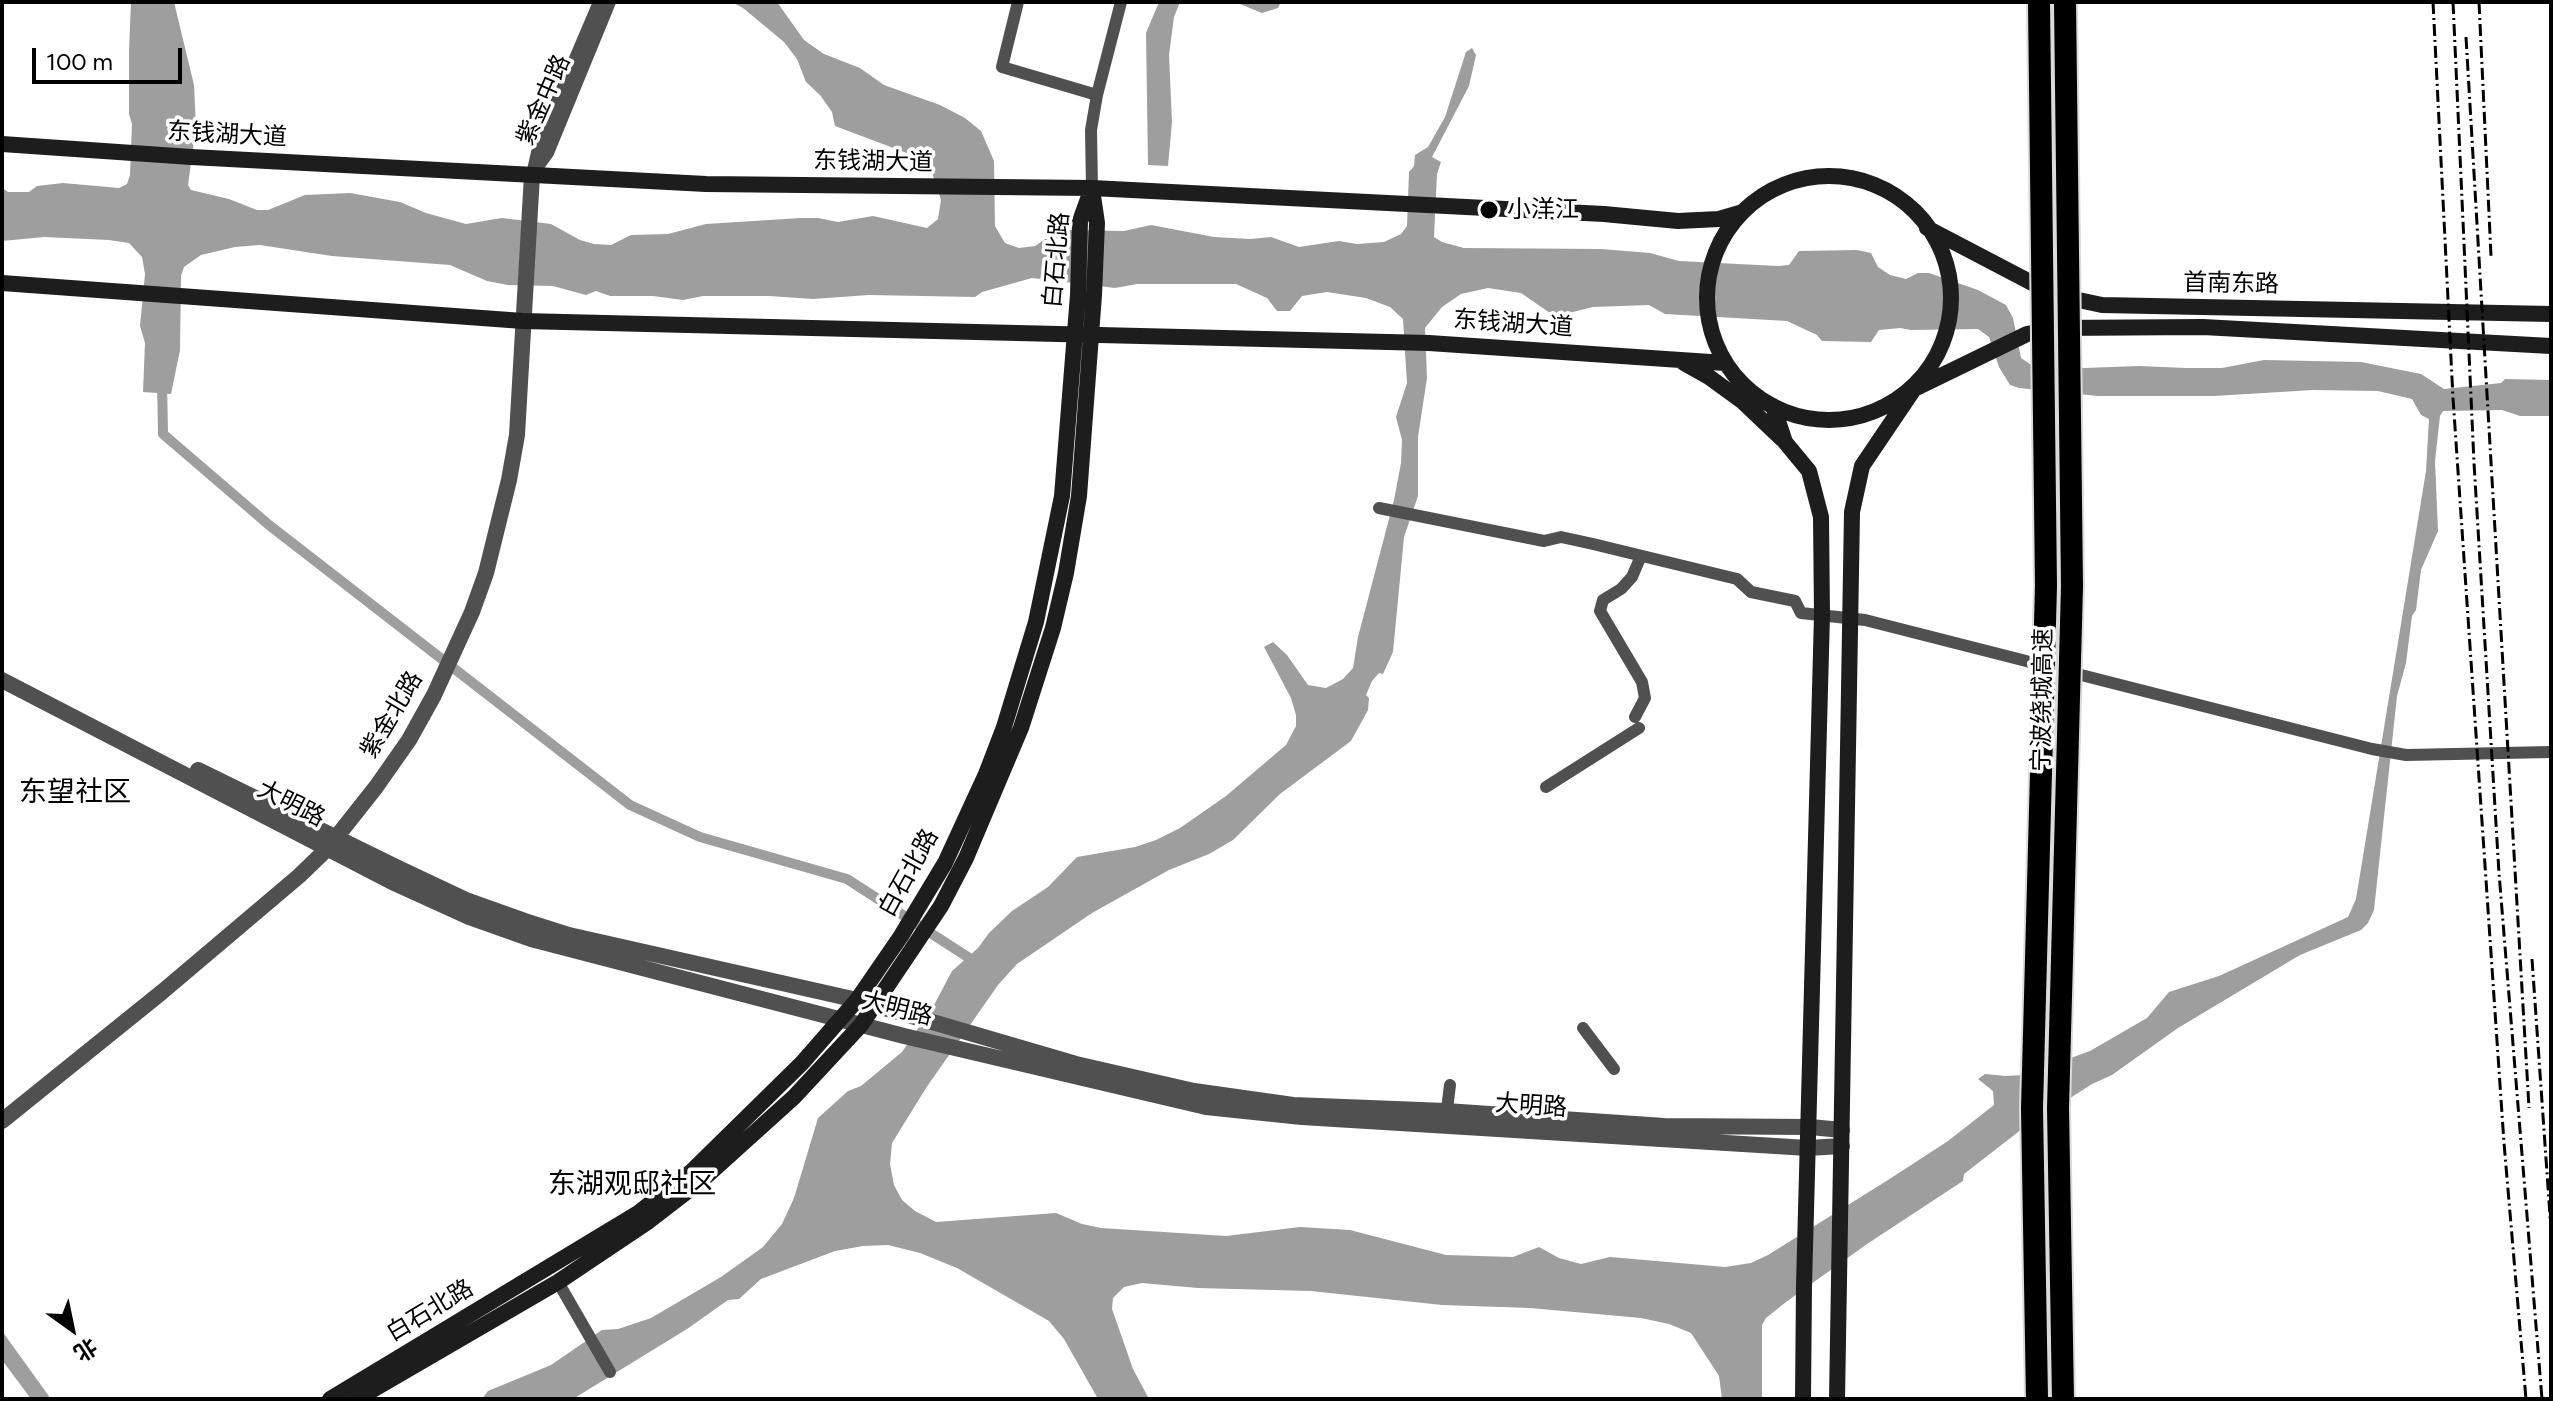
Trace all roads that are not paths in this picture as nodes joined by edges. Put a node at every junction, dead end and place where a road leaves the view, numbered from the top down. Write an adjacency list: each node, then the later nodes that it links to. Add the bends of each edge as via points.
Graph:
1 (599, 2): 9 (street, 紫金中路, via 542,137)
2 (610, 2): 9 (street, 紫金中路, via 548,153)
3 (1018, 2): 7 (street, via 1002,67)
4 (1121, 2): 7 (street)
5 (2039, 2): 53 (highway, 宁波绕城高速, bridge, via 2046,586 2032,1108)
6 (2065, 2): 54 (highway, 宁波绕城高速, bridge, via 2072,586 2058,1108)
7 (1097, 95): 10 (street, via 1091,130)
8 (2, 144): 9 (main road, 东钱湖大道)
9 (532, 175): 10 (main road, 东钱湖大道, via 706,184); 16 (street, 紫金北路)
10 (1092, 188): 11 (main road, 东钱湖大道, via 1678,221); 14 (main road, 白石北路, via 1097,223); 14 (main road, 白石北路, via 1080,221)
11 (1743, 212): 12 (main road, via 1794,178 1835,172 1872,180); 20 (main road, via 1717,248 1706,284 1709,327)
12 (1927, 228): 15 (main road, 首南东路, via 2055,295 2102,305); 21 (main road, via 1946,267 1951,306 1947,342)
13 (2, 283): 16 (main road, 东钱湖大道)
14 (1086, 295): 17 (main road, 白石北路)
15 (2551, 314)
16 (523, 321): 17 (main road, 东钱湖大道); 32 (street, 紫金北路, via 517,435 486,573 457,646 409,740)
17 (1082, 335): 19 (main road, 东钱湖大道, via 1429,343); 33 (main road, 白石北路, via 1062,496 1036,622 986,774 933,902)
18 (2551, 346): 21 (main road, 首南东路, via 2203,327 2055,328 2027,334)
19 (1675, 359): 20 (main road, 东钱湖大道); 23 (main road, via 1742,401)
20 (1725, 363): 22 (main road)
21 (1914, 389): 22 (main road, via 1865,417 1818,420); 27 (main road, via 1862,466 1852,512)
22 (1773, 406): 23 (main road)
23 (1785, 442): 26 (main road, via 1809,471 1821,517)
24 (1385, 509): 25 (street, via 1544,541 1561,537)
25 (1641, 556): 26 (street, via 1737,579 1751,592 1795,601 1801,613); 31 (street, via 1632,577 1603,600 1600,611 1642,682 1645,698 1637,723)
26 (1822, 615): 27 (street); 44 (main road)
27 (1852, 617): 30 (street, via 2372,749 2406,755); 45 (main road)
28 (2, 667): 32 (street, 大明路)
29 (2, 680): 32 (street, 大明路)
30 (2551, 752)
31 (1546, 787)
32 (331, 843): 34 (street, 大明路, via 466,900 569,935); 36 (street, 大明路, via 469,917 531,939); 43 (street, 紫金北路, via 158,996)
33 (909, 940): 34 (main road, 白石北路); 35 (main road, 白石北路)
34 (857, 1000): 35 (street, 大明路); 36 (main road, 白石北路)
35 (875, 1006): 37 (main road, 白石北路); 39 (street, 大明路)
36 (840, 1019): 37 (street, 大明路); 49 (main road, 白石北路, via 734,1131 638,1213)
37 (861, 1025): 39 (street, 大明路, via 904,1036); 47 (main road, 白石北路, via 725,1161)
38 (1583, 1028): 40 (street)
39 (967, 1042): 42 (street, 大明路, via 1194,1091)
40 (1614, 1069)
41 (1450, 1085): 42 (street)
42 (1446, 1118): 44 (street, 大明路); 46 (street, 大明路)
43 (2, 1121)
44 (1810, 1127): 45 (street, 大明路); 46 (main road)
45 (1842, 1138): 46 (street, 大明路); 52 (main road)
46 (1808, 1148): 51 (main road)
47 (558, 1282): 48 (street); 50 (main road, 白石北路)
48 (610, 1372)
49 (330, 1399)
50 (357, 1399)
51 (1803, 1399)
52 (1837, 1399)
53 (2037, 1399)
54 (2063, 1399)

